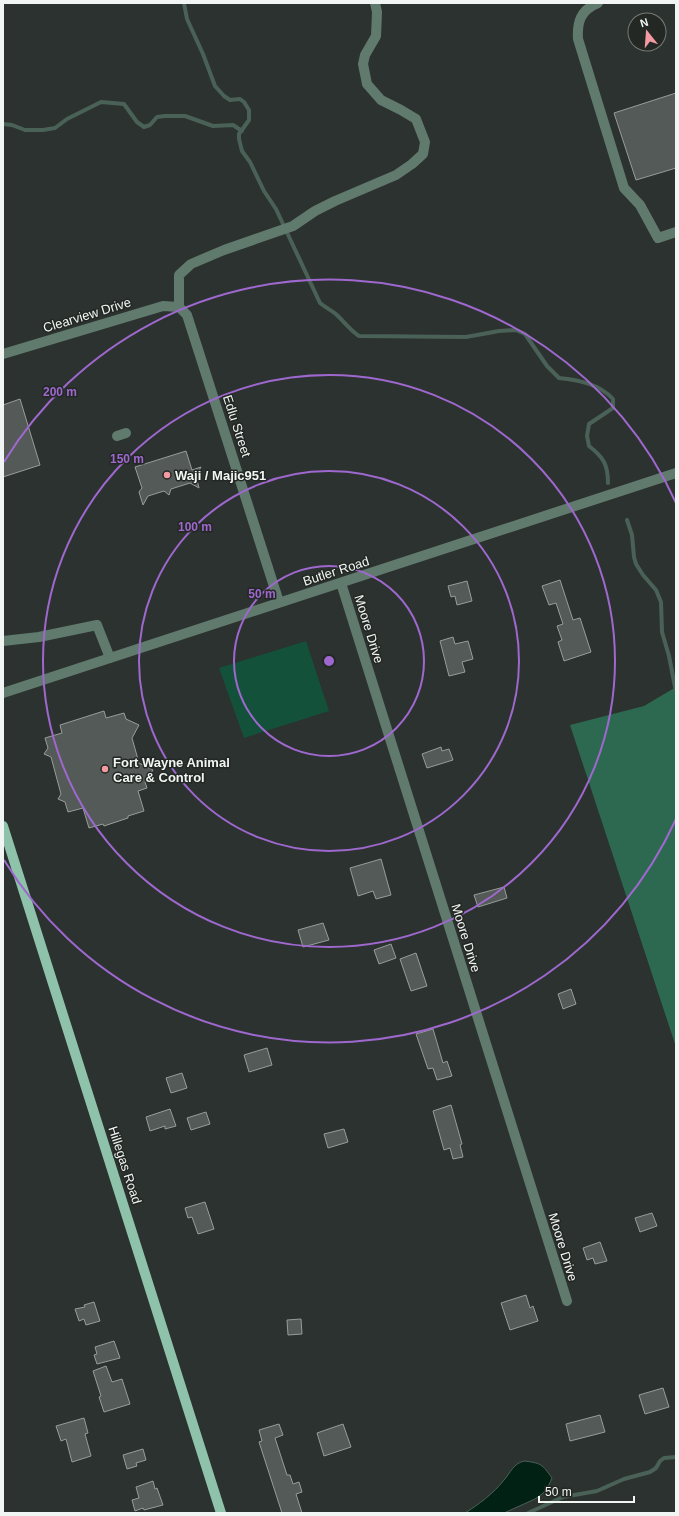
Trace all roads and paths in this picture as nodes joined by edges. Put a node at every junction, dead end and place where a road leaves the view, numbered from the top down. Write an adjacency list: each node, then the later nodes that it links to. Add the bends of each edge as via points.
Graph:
1 (375, 3): 4 (street, via 376,36 365,54 363,64 367,84 381,100 416,119 425,142 423,154 396,175 335,201 293,226 191,264 179,275)
2 (598, 3): 3 (street, via 585,11 577,25 578,39 624,188 640,205 658,238)
3 (676, 232)
4 (179, 307): 5 (street, Clearview Drive, via 163,306); 8 (street, Edlu Street, via 188,316)
5 (3, 354)
6 (676, 473): 7 (street, Butler Road)
7 (341, 583): 8 (street, Butler Road); 14 (street, Moore Drive)
8 (279, 602): 10 (street, Butler Road)
9 (3, 641): 10 (street, via 39,637 97,625)
10 (110, 658): 11 (street, Butler Road)
11 (3, 692)
12 (3, 826): 13 (main road, Hillegas Road)
13 (6, 843): 15 (main road, Hillegas Road)
14 (567, 1301)
15 (221, 1513)

